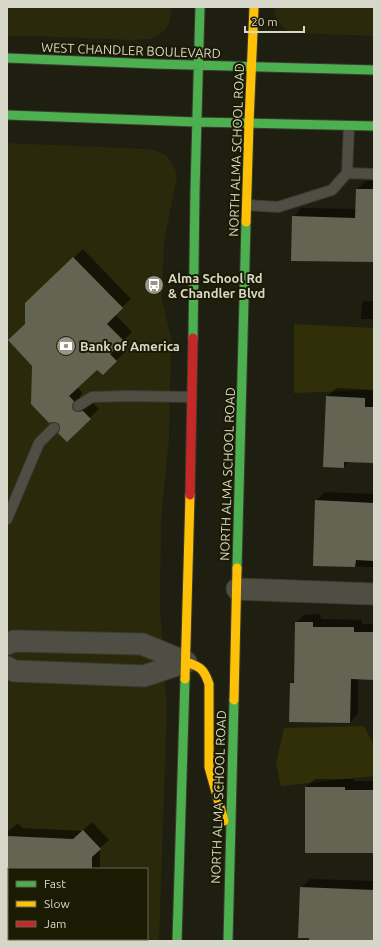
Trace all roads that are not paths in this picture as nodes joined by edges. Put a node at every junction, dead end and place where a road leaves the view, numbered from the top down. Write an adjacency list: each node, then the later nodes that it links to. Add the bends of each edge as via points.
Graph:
1 (200, 7): 4 (main road)
2 (254, 7): 5 (main road, NORTH ALMA SCHOOL ROAD)
3 (7, 58): 4 (main road, WEST CHANDLER BOULEVARD)
4 (199, 65): 5 (main road, WEST CHANDLER BOULEVARD); 8 (main road)
5 (251, 67): 6 (main road, WEST CHANDLER BOULEVARD); 9 (main road, NORTH ALMA SCHOOL ROAD)
6 (374, 70)
7 (7, 115): 8 (main road)
8 (196, 122): 9 (main road); 15 (main road)
9 (249, 123): 10 (main road); 14 (main road, NORTH ALMA SCHOOL ROAD)
10 (349, 126): 11 (main road); 12 (lane)
11 (374, 126)
12 (347, 174): 13 (lane); 14 (lane, via 332,190 285,205)
13 (374, 174)
14 (247, 205): 19 (main road, NORTH ALMA SCHOOL ROAD)
15 (191, 397): 16 (lane, via 92,397); 22 (main road)
16 (78, 406)
17 (54, 428): 18 (lane, via 39,443)
18 (7, 519)
19 (237, 589): 20 (street); 24 (main road, NORTH ALMA SCHOOL ROAD)
20 (374, 594)
21 (7, 644): 22 (street, via 14,641 142,644)
22 (186, 662): 23 (street, via 144,676 14,671); 24 (main road, via 201,667 210,684 209,767); 25 (main road)
23 (7, 667)
24 (230, 844): 26 (main road, NORTH ALMA SCHOOL ROAD)
25 (177, 941)
26 (228, 941)

